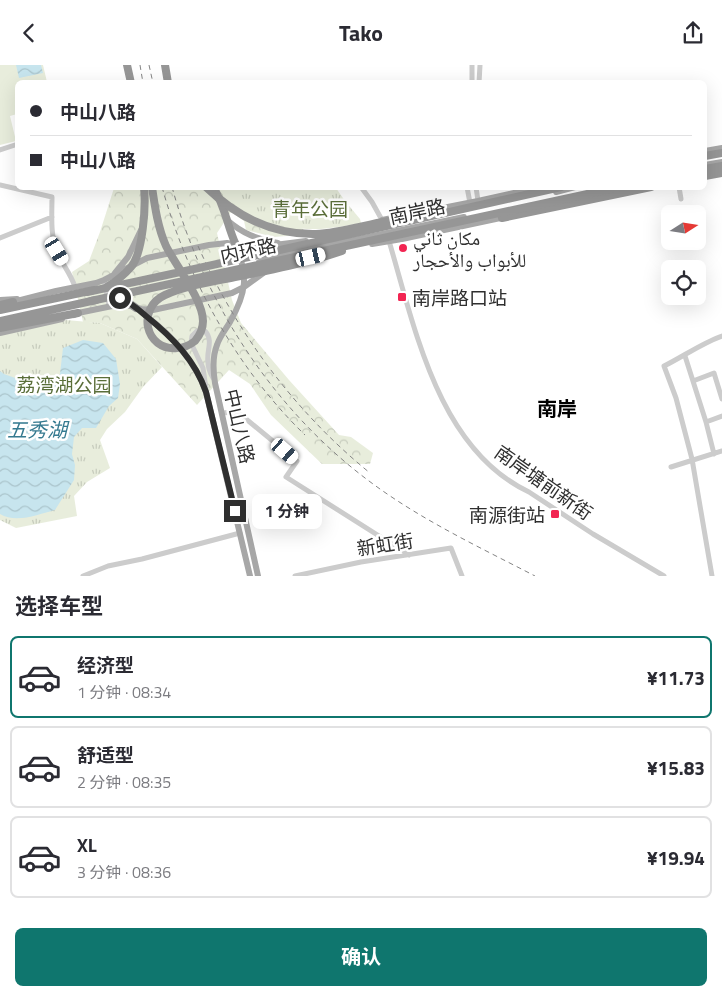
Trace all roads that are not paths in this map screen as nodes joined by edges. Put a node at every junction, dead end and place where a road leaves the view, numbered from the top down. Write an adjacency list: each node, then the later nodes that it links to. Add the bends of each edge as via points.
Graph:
1 (125, 65): 5 (highway); 6 (highway)
2 (163, 65): 7 (highway, bridge); 8 (highway, bridge)
3 (472, 65): 9 (street)
4 (480, 65): 10 (street)
5 (126, 80)
6 (130, 80)
7 (164, 80)
8 (167, 80)
9 (472, 80)
10 (480, 80)
11 (15, 146): 13 (street)
12 (722, 148): 14 (main road)
13 (0, 150)
14 (707, 151)
15 (722, 155): 16 (highway)
16 (707, 158)
17 (722, 162): 18 (main road)
18 (707, 165)
19 (722, 167): 20 (highway)
20 (707, 170)
21 (722, 173): 22 (highway)
22 (707, 176)
23 (0, 185): 24 (street)
24 (15, 188)
25 (22, 190): 45 (street, via 52,197)
26 (144, 190): 49 (highway)
27 (153, 190): 65 (highway, bridge, via 164,242)
28 (209, 190): 43 (highway, bridge, via 226,205 264,226 307,234)
29 (215, 190): 47 (highway)
30 (363, 190): 48 (street)
31 (467, 190): 43 (street)
32 (476, 190): 42 (street)
33 (527, 190): 42 (main road)
34 (545, 190): 43 (highway, 内环路, bridge)
35 (561, 190): 54 (main road, 南岸路, via 331,238)
36 (589, 190): 44 (main road, 南岸路)
37 (614, 190): 50 (highway, 内环路, bridge)
38 (615, 190): 46 (main road)
39 (638, 190): 46 (highway)
40 (680, 190): 41 (street)
41 (682, 199)
42 (478, 201): 43 (main road)
43 (469, 205): 48 (main road); 76 (highway, 内环路, bridge, via 272,253)
44 (514, 206): 46 (main road); 50 (main road, 南岸路)
45 (52, 217): 51 (street); 64 (street, via 57,251)
46 (502, 218): 53 (main road)
47 (227, 220): 54 (main road, via 252,236); 55 (highway)
48 (382, 220): 54 (main road)
49 (143, 225): 58 (main road); 60 (highway)
50 (376, 237): 52 (main road, 南岸路); 53 (main road); 68 (highway, bridge, via 312,260); 78 (highway, 内环路, bridge)
51 (0, 238)
52 (349, 241): 56 (main road); 59 (main road, 南岸路)
53 (389, 241): 56 (main road); 101 (street, 南岸塘前新街, via 428,369 440,397 470,443 493,468 520,488)
54 (284, 244): 57 (main road, 南岸路)
55 (236, 245): 57 (main road, 南岸路); 60 (main road, 南岸路, via 209,245 147,259); 62 (main road, 中山八路)
56 (365, 245): 69 (main road, via 278,265)
57 (263, 247): 59 (street)
58 (128, 257): 61 (main road); 63 (main road)
59 (263, 261): 62 (main road, 南岸路)
60 (132, 267): 61 (main road, 南岸路); 63 (highway); 75 (main road, via 125,285 127,296)
61 (122, 271): 63 (main road)
62 (244, 277): 69 (main road, 中山八路)
63 (108, 282): 64 (main road); 73 (street); 76 (highway)
64 (74, 287): 70 (main road)
65 (190, 287)
66 (190, 287): 67 (highway, bridge, via 198,302 203,326 192,343 183,347 167,347 152,336 148,327 149,311 160,297)
67 (190, 287)
68 (190, 287)
69 (244, 287): 75 (main road, via 225,295 159,309); 84 (main road, 中山八路, via 238,308 216,345 213,363)
70 (26, 299): 71 (main road); 72 (main road)
71 (0, 300)
72 (13, 302): 74 (highway); 76 (main road)
73 (108, 302): 75 (highway, via 120,298); 77 (main road); 78 (highway)
74 (0, 305)
75 (136, 307): 85 (main road, 中山八路, via 185,353 199,373)
76 (3, 310)
77 (78, 313): 79 (highway); 80 (main road)
78 (0, 321)
79 (0, 329)
80 (0, 333)
81 (722, 336): 82 (street)
82 (685, 356): 83 (street); 92 (street, via 664,366)
83 (693, 381): 86 (street, via 714,373); 89 (street)
84 (215, 383): 85 (street, via 208,363 209,337 205,331 197,331 191,341 203,369); 87 (main road, 中山八路)
85 (206, 392): 94 (main road, 中山八路)
86 (722, 399)
87 (222, 413): 95 (street, via 240,413 297,461 286,477); 98 (main road, 中山八路)
88 (722, 416): 89 (street)
89 (706, 422): 91 (street)
90 (722, 451): 91 (street)
91 (714, 454): 92 (street)
92 (692, 459): 93 (street); 102 (street)
93 (671, 467)
94 (240, 533): 96 (street, via 108,566); 97 (main road, 中山八路)
95 (409, 555): 99 (street, 新虹街); 100 (street, 新虹街, via 451,548)
96 (83, 576)
97 (250, 576)
98 (258, 576)
99 (296, 576)
100 (462, 576)
101 (664, 576)
102 (712, 576)

